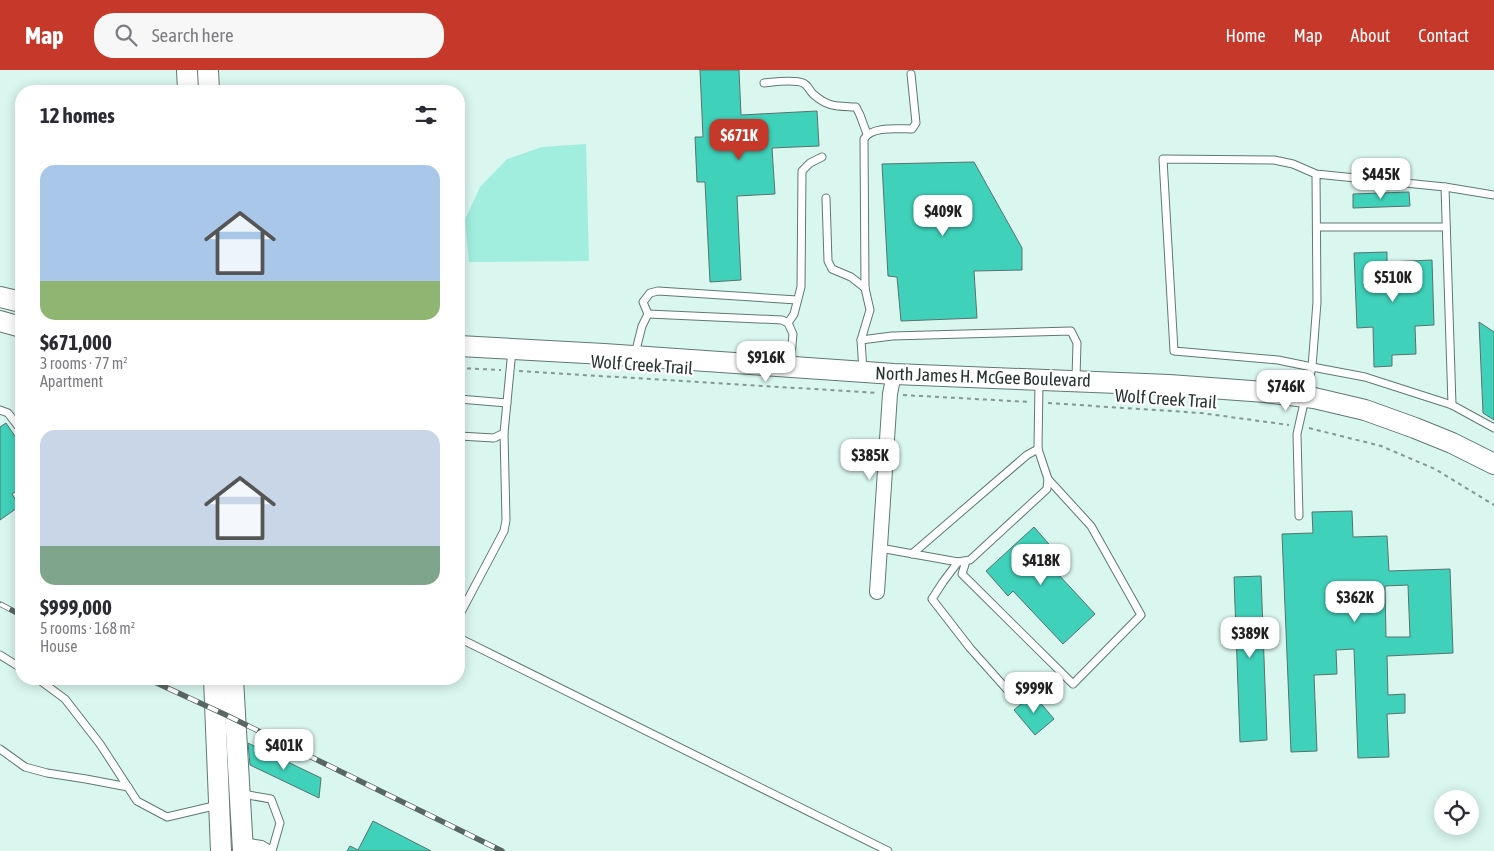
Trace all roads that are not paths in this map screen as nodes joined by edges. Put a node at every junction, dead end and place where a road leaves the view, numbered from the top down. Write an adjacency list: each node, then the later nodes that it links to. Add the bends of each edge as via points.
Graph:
1 (188, 70): 5 (main road)
2 (208, 70): 6 (main road)
3 (911, 74): 7 (lane, via 916,123 912,129 874,130)
4 (764, 83): 7 (lane, via 801,82 834,107 856,108)
5 (188, 85)
6 (209, 85)
7 (867, 134): 15 (lane, via 864,139)
8 (822, 157): 17 (lane, via 802,171 801,287)
9 (1316, 174): 10 (lane); 13 (lane); 28 (lane, via 1274,160 1163,159 1174,351 1278,360)
10 (1445, 187): 11 (lane); 14 (lane)
11 (1494, 194)
12 (826, 198): 15 (lane, via 828,261 832,269 851,277)
13 (1317, 227): 14 (lane); 28 (lane, via 1317,302)
14 (1446, 227): 36 (lane)
15 (865, 288): 23 (lane, via 870,310)
16 (0, 297): 18 (main road)
17 (797, 300): 19 (lane, via 658,291 650,293 643,302); 21 (lane)
18 (15, 301)
19 (648, 314): 21 (lane, via 782,320); 26 (lane)
20 (0, 321): 22 (main road)
21 (788, 323): 27 (lane, via 793,334)
22 (15, 325)
23 (861, 340): 29 (lane); 32 (lane, via 892,336 1071,331 1077,342)
24 (465, 346): 25 (main road, North James H. McGee Boulevard)
25 (512, 349): 26 (main road, North James H. McGee Boulevard); 35 (lane)
26 (635, 356): 27 (main road, North James H. McGee Boulevard)
27 (790, 367): 29 (main road, North James H. McGee Boulevard)
28 (1312, 367): 33 (lane); 36 (lane, via 1365,377)
29 (863, 372): 30 (main road, North James H. McGee Boulevard)
30 (894, 374): 31 (main road, North James H. McGee Boulevard); 46 (street)
31 (1039, 380): 32 (main road, North James H. McGee Boulevard); 42 (lane)
32 (1076, 381): 33 (main road, North James H. McGee Boulevard, via 1235,389)
33 (1305, 397): 43 (main road, North James H. McGee Boulevard, via 1365,410 1452,443); 45 (lane, via 1297,434)
34 (465, 400): 35 (lane)
35 (507, 403): 40 (lane)
36 (1452, 404): 39 (lane)
37 (0, 410): 38 (lane, via 8,413)
38 (15, 422)
39 (1494, 428)
40 (504, 432): 41 (lane, via 494,438); 50 (lane, via 504,531)
41 (465, 436)
42 (1038, 449): 44 (lane); 47 (lane, via 1026,455)
43 (1494, 464)
44 (1048, 478): 48 (lane, via 1047,489 970,560); 48 (lane, via 1091,526 1141,615 1073,684 962,574)
45 (1299, 516)
46 (880, 548): 47 (lane); 49 (street)
47 (912, 554): 48 (lane)
48 (962, 561): 57 (lane, via 932,600)
49 (877, 592)
50 (465, 605)
51 (465, 641): 66 (lane)
52 (0, 656): 53 (lane)
53 (15, 665)
54 (46, 685): 59 (lane, via 65,699)
55 (214, 685): 61 (main road)
56 (233, 685): 60 (main road)
57 (1011, 694)
58 (0, 749): 59 (lane, via 25,766 47,773)
59 (128, 786): 61 (lane, via 137,801 167,817)
60 (240, 794): 62 (main road); 65 (lane, via 271,799 280,823)
61 (219, 804): 63 (main road)
62 (243, 848): 64 (street)
63 (221, 851)
64 (266, 851)
65 (272, 851)
66 (888, 851)

